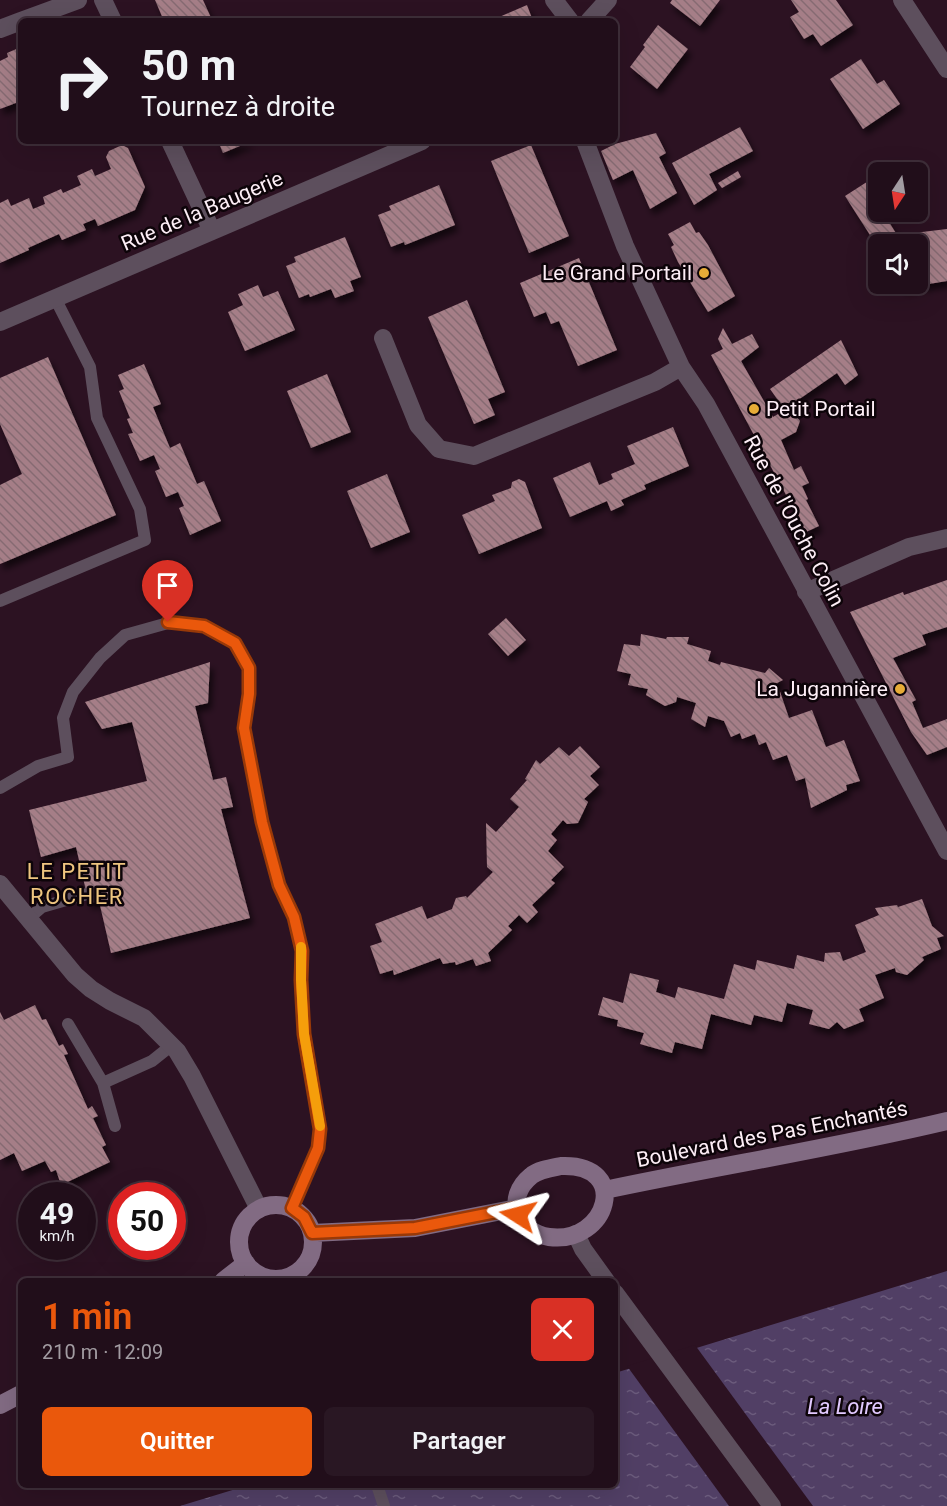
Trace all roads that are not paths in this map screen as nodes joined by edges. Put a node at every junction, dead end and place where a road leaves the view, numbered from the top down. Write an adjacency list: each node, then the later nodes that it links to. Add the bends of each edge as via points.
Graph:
1 (78, 0): 6 (street)
2 (103, 0): 7 (street)
3 (554, 0): 8 (street)
4 (608, 0): 9 (street)
5 (902, 0): 12 (street)
6 (29, 18)
7 (112, 18)
8 (568, 18)
9 (592, 18)
10 (18, 22): 11 (street)
11 (0, 29)
12 (947, 69)
13 (171, 144): 16 (street)
14 (415, 144): 16 (street, Rue de la Baugerie)
15 (586, 144): 20 (street, Rue de l'Ouche Colin, via 626,246)
16 (212, 231): 17 (street, Rue de la Baugerie)
17 (55, 298): 18 (street, Rue de la Baugerie); 23 (lane, via 90,367 97,418 140,509 145,540)
18 (0, 322)
19 (383, 338): 20 (street, via 418,425 439,448 474,456 655,382)
20 (681, 367): 22 (street, Rue de l'Ouche Colin, via 706,404)
21 (947, 538): 22 (street, via 909,547)
22 (806, 592): 25 (street, Rue de l'Ouche Colin)
23 (0, 601)
24 (0, 788): 35 (lane, via 38,766 68,757 63,718 73,692 125,635 168,622 204,626 235,643 249,668 244,728 262,822 302,951 304,1034 320,1129 318,1148)
25 (947, 851)
26 (0, 884): 28 (street)
27 (87, 894): 28 (lane, via 42,907)
28 (28, 919): 30 (street, via 91,989 144,1018)
29 (68, 1024): 31 (lane)
30 (172, 1045): 31 (lane, via 152,1061); 37 (street, via 192,1076)
31 (103, 1083): 33 (lane)
32 (947, 1121): 34 (main road, Boulevard des Pas Enchantés)
33 (115, 1126)
34 (605, 1190): 36 (main road, via 587,1168 561,1166 532,1175 520,1189); 39 (main road, via 598,1218)
35 (292, 1208): 37 (main road, via 272,1204); 38 (main road, via 304,1217)
36 (517, 1208): 38 (main road, via 415,1228); 39 (main road, via 526,1227 537,1234)
37 (259, 1209): 40 (main road, via 248,1218 240,1234)
38 (312, 1233): 41 (main road, via 311,1253)
39 (576, 1234): 44 (street)
40 (246, 1263): 42 (main road); 43 (main road)
41 (297, 1277)
42 (227, 1278)
43 (270, 1278)
44 (604, 1278)
45 (618, 1297): 50 (street)
46 (18, 1396): 47 (main road)
47 (0, 1405)
48 (377, 1488): 49 (lane)
49 (384, 1506)
50 (772, 1506)

